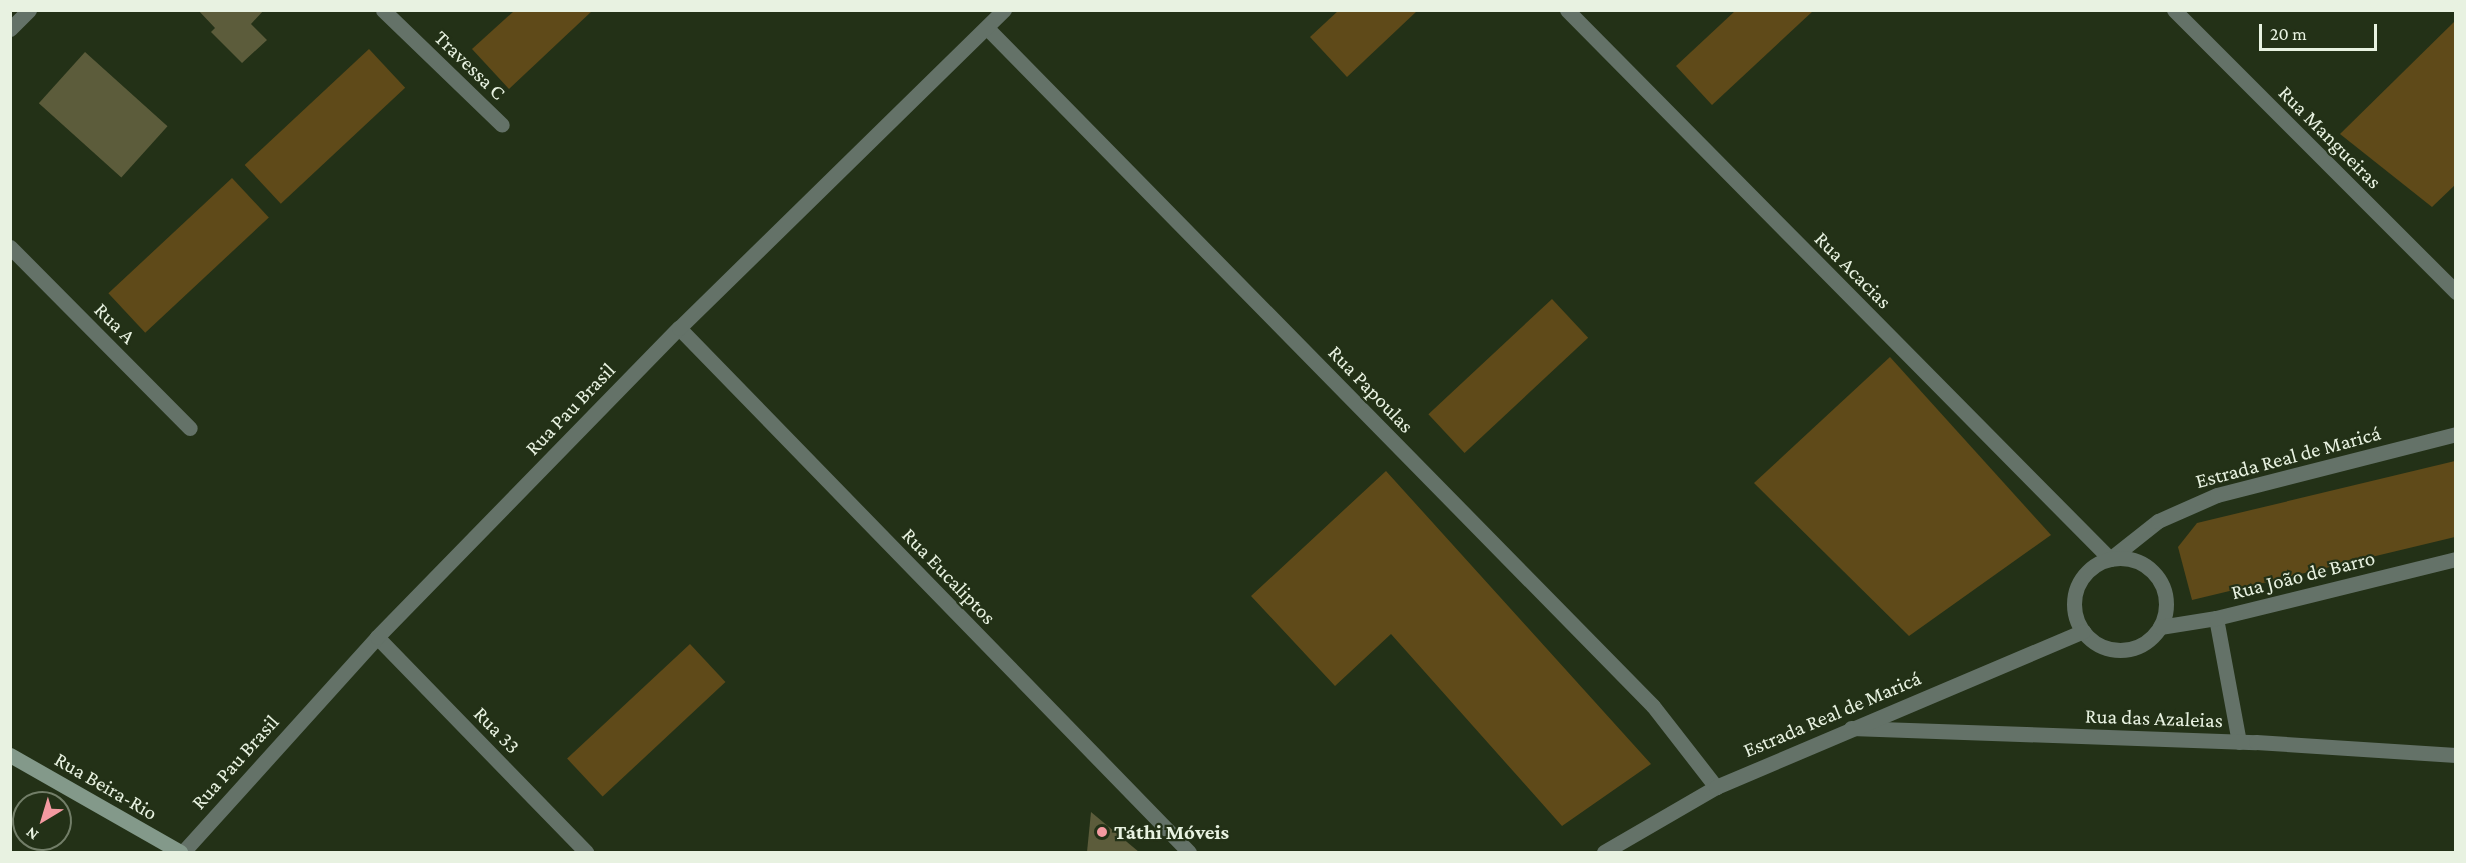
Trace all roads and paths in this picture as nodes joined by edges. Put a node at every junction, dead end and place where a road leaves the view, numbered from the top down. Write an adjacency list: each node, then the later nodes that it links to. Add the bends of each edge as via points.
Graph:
1 (29, 10): 7 (street)
2 (383, 10): 8 (street, Travessa C)
3 (1004, 10): 6 (street, Rua Pau Brasil)
4 (1567, 10): 14 (street, Rua Acacias)
5 (2174, 10): 10 (street, Rua Mangueiras)
6 (987, 28): 11 (street, Rua Pau Brasil); 24 (street, Rua Papoulas, via 1653,706)
7 (10, 29)
8 (502, 125)
9 (10, 247): 12 (street, Rua A)
10 (2456, 292)
11 (679, 328): 19 (street, Rua Pau Brasil); 27 (street, Rua Eucaliptos)
12 (190, 428)
13 (2456, 434): 14 (street, Estrada Real de Maricá, via 2217,495 2158,521)
14 (2110, 559): 17 (street, via 2139,562 2156,577 2166,598 2166,613); 18 (street, Estrada Real de Maricá, via 2096,565 2077,588 2076,618)
15 (2456, 559): 16 (street, Rua João de Barro)
16 (2216, 618): 17 (street, Rua João de Barro); 21 (street)
17 (2160, 627): 18 (street, via 2151,639 2123,650 2101,645)
18 (2083, 631): 20 (street, Estrada Real de Maricá)
19 (377, 637): 25 (street, Rua Pau Brasil); 26 (street, Rua 33)
20 (1851, 728): 21 (street, Rua das Azaleias); 24 (street, Estrada Real de Maricá)
21 (2239, 742): 23 (street, Rua das Azaleias)
22 (10, 755): 25 (main road, Rua Beira-Rio)
23 (2456, 755)
24 (1716, 787): 28 (street, Estrada Real de Maricá)
25 (181, 852)
26 (586, 852)
27 (1189, 852)
28 (1605, 852)

